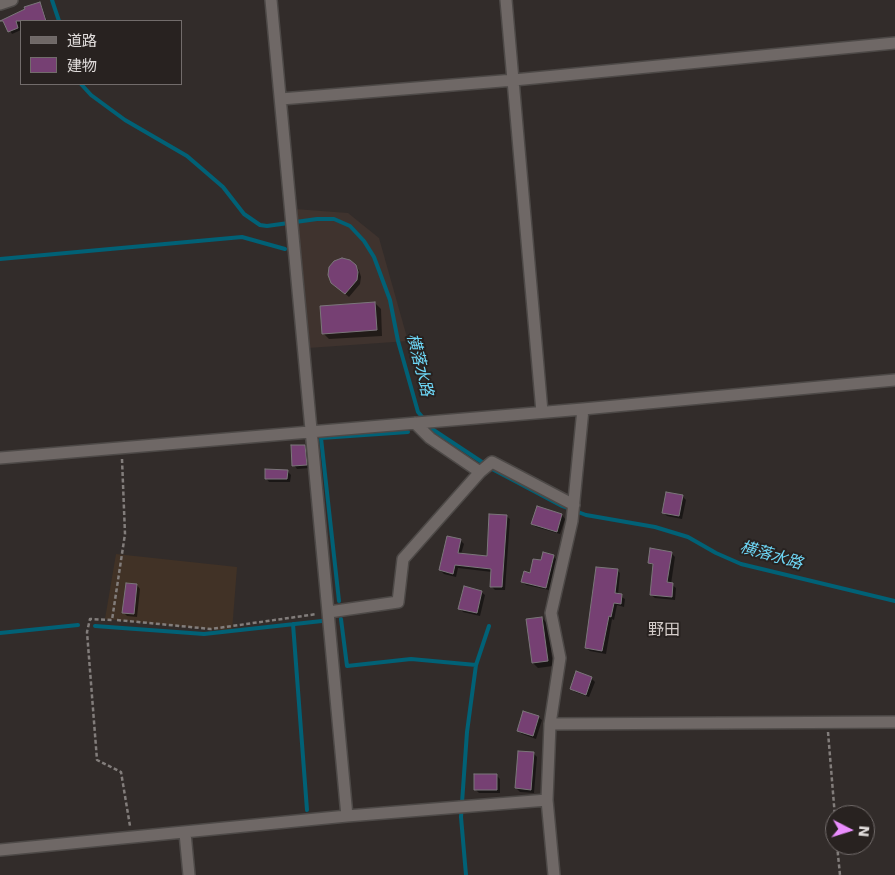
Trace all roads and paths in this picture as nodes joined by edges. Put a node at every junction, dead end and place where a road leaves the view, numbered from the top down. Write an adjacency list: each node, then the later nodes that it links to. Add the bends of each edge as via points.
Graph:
1 (12, 0): 4 (street)
2 (272, 0): 7 (street)
3 (506, 0): 6 (street)
4 (0, 4)
5 (895, 42): 6 (street)
6 (514, 80): 7 (street); 10 (street)
7 (281, 99): 12 (street)
8 (895, 380): 9 (street)
9 (583, 409): 10 (street); 16 (street)
10 (542, 412): 11 (street)
11 (415, 423): 12 (street); 15 (street, via 430,438)
12 (312, 431): 13 (street); 17 (street)
13 (122, 448): 14 (street); 26 (path, via 125,534 112,620 90,619 87,632 97,760 121,772)
14 (0, 458)
15 (480, 472): 16 (street, via 492,462); 17 (street, via 403,559 398,602)
16 (574, 505): 21 (street, via 551,613 560,658)
17 (328, 612): 18 (path, via 212,629); 24 (street)
18 (117, 620)
19 (895, 722): 20 (street)
20 (827, 723): 21 (street); 23 (path)
21 (550, 724): 22 (street)
22 (547, 800): 24 (street); 30 (street)
23 (834, 805)
24 (347, 816): 25 (street)
25 (185, 833): 26 (street); 29 (street)
26 (132, 838): 27 (street)
27 (0, 850)
28 (839, 855): 31 (path)
29 (189, 875)
30 (554, 875)
31 (840, 875)

